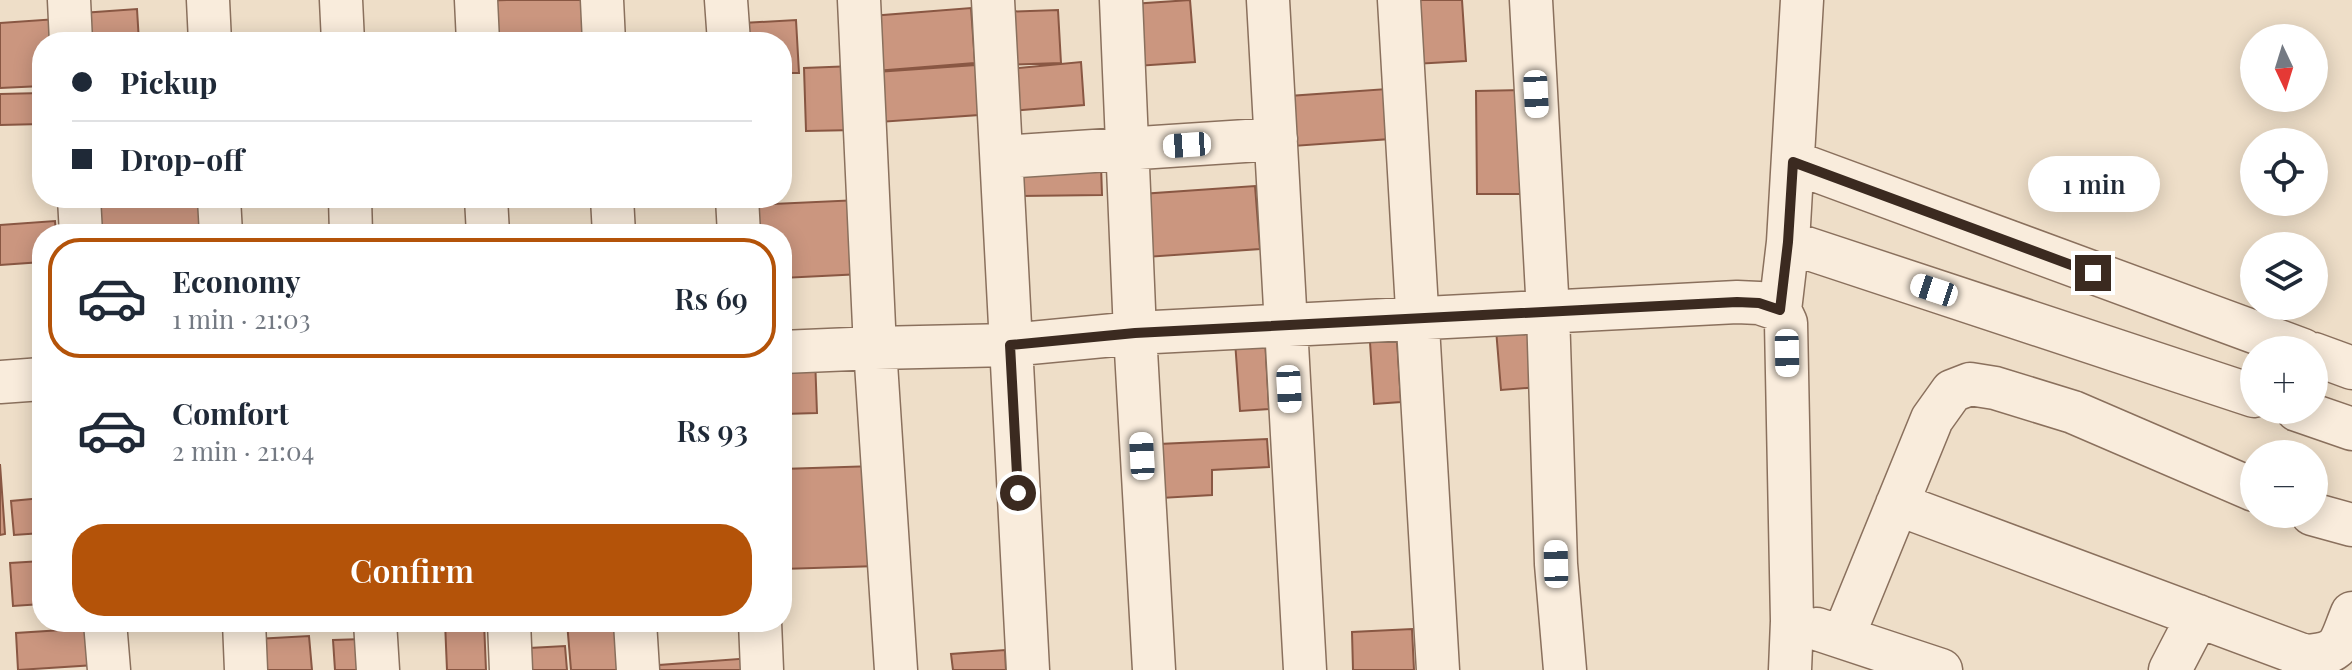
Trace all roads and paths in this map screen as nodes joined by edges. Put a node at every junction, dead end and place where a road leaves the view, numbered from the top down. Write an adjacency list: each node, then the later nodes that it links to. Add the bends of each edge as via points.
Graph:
1 (69, 0): 14 (street)
2 (208, 0): 15 (street)
3 (341, 0): 16 (street)
4 (476, 0): 17 (street)
5 (602, 0): 18 (street)
6 (726, 0): 19 (street)
7 (859, 0): 32 (street)
8 (993, 0): 22 (street)
9 (1121, 0): 21 (street)
10 (1268, 0): 20 (street)
11 (1399, 0): 27 (street)
12 (1531, 0): 26 (street)
13 (1802, 0): 23 (street)
14 (71, 32)
15 (210, 32)
16 (343, 32)
17 (478, 32)
18 (604, 32)
19 (728, 32)
20 (1276, 139): 21 (street); 28 (street)
21 (1127, 149): 22 (street); 29 (street)
22 (1002, 157): 31 (street)
23 (1793, 162): 24 (street); 30 (street)
24 (1788, 242): 25 (street); 38 (street)
25 (1780, 310): 26 (street, via 1737,302); 47 (street, via 1786,323)
26 (1548, 312): 27 (street); 66 (street)
27 (1418, 319): 28 (street); 65 (street)
28 (1286, 326): 29 (street); 64 (street)
29 (1135, 333): 31 (street); 63 (street)
30 (2265, 336)
31 (1010, 345): 32 (street); 62 (street)
32 (875, 348): 33 (street); 61 (street)
33 (792, 352)
34 (2328, 359): 35 (street)
35 (2352, 368)
36 (32, 380): 37 (street)
37 (0, 382)
38 (2240, 391)
39 (2328, 421): 40 (street)
40 (2352, 429)
41 (2240, 484): 42 (street, via 2073,412 1970,384 1952,391 1932,419)
42 (1897, 504): 46 (street); 54 (street)
43 (2328, 518): 44 (street)
44 (2352, 525)
45 (2352, 613): 46 (street, via 2339,643 2327,655 2305,656)
46 (2198, 616): 69 (street)
47 (1792, 621): 54 (street); 67 (street)
48 (106, 632): 55 (street)
49 (244, 632): 56 (street)
50 (376, 632): 57 (street)
51 (509, 632): 58 (street)
52 (636, 632): 59 (street)
53 (760, 632): 60 (street)
54 (1843, 637): 68 (street)
55 (109, 670)
56 (246, 670)
57 (378, 670)
58 (511, 670)
59 (638, 670)
60 (762, 670)
61 (896, 670)
62 (1028, 670)
63 (1154, 670)
64 (1305, 670)
65 (1438, 670)
66 (1565, 670)
67 (1790, 670)
68 (1941, 670)
69 (2170, 670)

